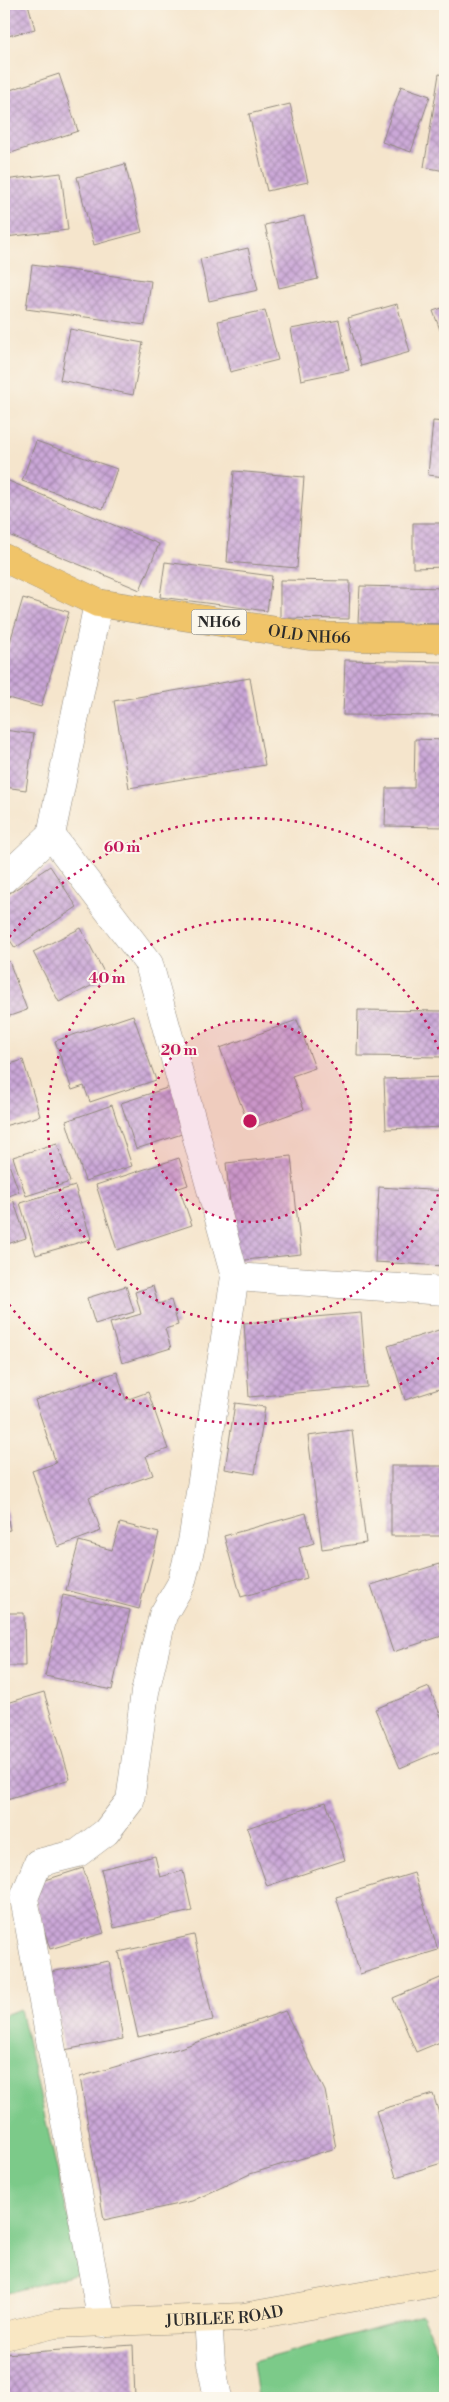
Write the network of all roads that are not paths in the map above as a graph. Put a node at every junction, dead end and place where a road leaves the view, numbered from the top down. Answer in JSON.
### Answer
{"nodes":[{"id":1,"x":4,"y":558,"type":"edge"},
{"id":2,"x":98,"y":603,"type":"junction"},
{"id":3,"x":445,"y":639,"type":"edge"},
{"id":4,"x":50,"y":835,"type":"junction"},
{"id":5,"x":4,"y":879,"type":"edge"},
{"id":6,"x":235,"y":1277,"type":"junction"},
{"id":7,"x":445,"y":1291,"type":"edge"},
{"id":8,"x":445,"y":2281,"type":"edge"},
{"id":9,"x":208,"y":2319,"type":"junction"},
{"id":10,"x":102,"y":2323,"type":"junction"},
{"id":11,"x":4,"y":2336,"type":"edge"},
{"id":12,"x":218,"y":2398,"type":"edge"}],
"edges":[{"from":1,"to":2,"type":"main road","name":"OLD NH66","number":"NH66"},
{"from":2,"to":3,"type":"main road","name":"OLD NH66","number":"NH66"},
{"from":2,"to":4,"type":"street"},
{"from":4,"to":5,"type":"street"},
{"from":4,"to":6,"type":"street"},
{"from":6,"to":7,"type":"street"},
{"from":6,"to":10,"type":"street"},
{"from":8,"to":9,"type":"street","name":"JUBILEE ROAD"},
{"from":9,"to":10,"type":"street","name":"JUBILEE ROAD"},
{"from":9,"to":12,"type":"street"},
{"from":10,"to":11,"type":"street","name":"JUBILEE ROAD"}]}
